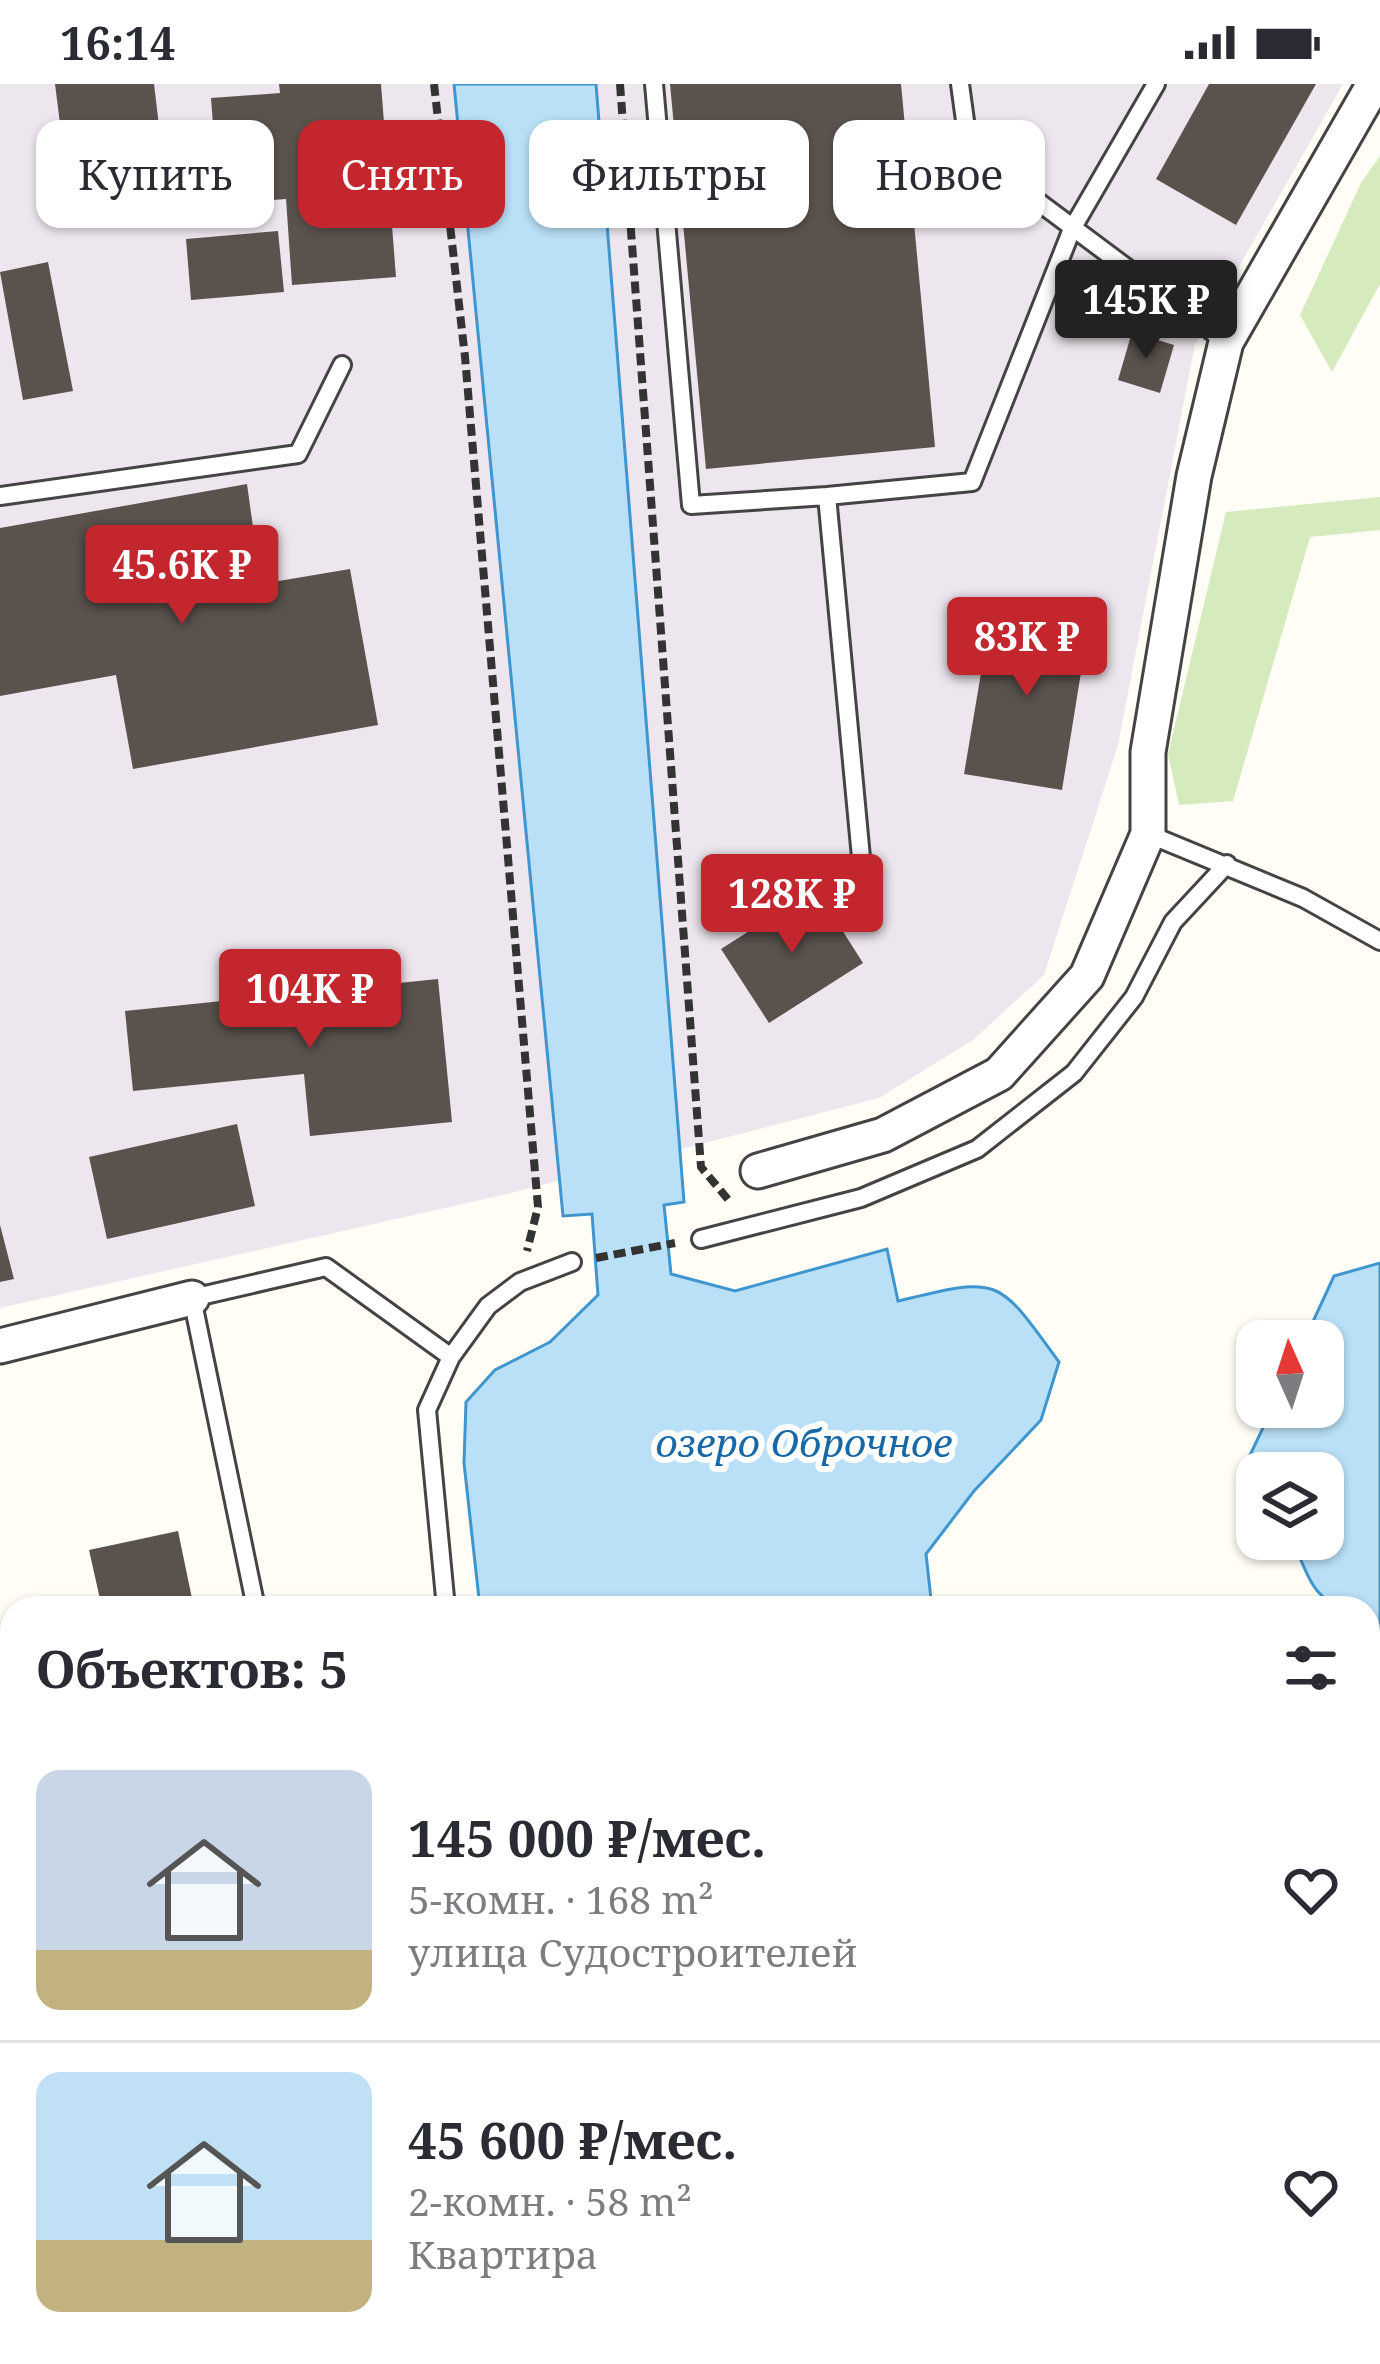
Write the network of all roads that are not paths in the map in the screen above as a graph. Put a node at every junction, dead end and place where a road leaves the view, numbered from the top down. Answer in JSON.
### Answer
{"nodes":[{"id":1,"x":654,"y":84,"type":"edge"},
{"id":2,"x":960,"y":84,"type":"edge"},
{"id":3,"x":1156,"y":84,"type":"edge"},
{"id":4,"x":1374,"y":84,"type":"edge"},
{"id":5,"x":1072,"y":229,"type":"junction"},
{"id":6,"x":1226,"y":342,"type":"junction"},
{"id":7,"x":342,"y":364,"type":"dead end"},
{"id":8,"x":0,"y":496,"type":"edge"},
{"id":9,"x":827,"y":496,"type":"junction"},
{"id":10,"x":1148,"y":834,"type":"junction"},
{"id":11,"x":1227,"y":864,"type":"junction"},
{"id":12,"x":865,"y":900,"type":"dead end"},
{"id":13,"x":1380,"y":941,"type":"edge"},
{"id":14,"x":758,"y":1171,"type":"dead end"},
{"id":15,"x":692,"y":1240,"type":"road end"},
{"id":16,"x":581,"y":1261,"type":"road end"},
{"id":17,"x":192,"y":1298,"type":"junction"},
{"id":18,"x":0,"y":1346,"type":"edge"},
{"id":19,"x":451,"y":1357,"type":"junction"},
{"id":20,"x":254,"y":1596,"type":"edge"},
{"id":21,"x":445,"y":1596,"type":"edge"}],
"edges":[{"from":1,"to":9,"type":"lane"},
{"from":2,"to":5,"type":"lane"},
{"from":3,"to":5,"type":"lane"},
{"from":4,"to":6,"type":"street"},
{"from":5,"to":6,"type":"lane"},
{"from":5,"to":9,"type":"lane"},
{"from":6,"to":10,"type":"street"},
{"from":7,"to":8,"type":"lane"},
{"from":9,"to":12,"type":"lane"},
{"from":10,"to":11,"type":"lane"},
{"from":10,"to":14,"type":"street"},
{"from":11,"to":13,"type":"lane"},
{"from":11,"to":15,"type":"lane"},
{"from":16,"to":19,"type":"lane"},
{"from":17,"to":18,"type":"street"},
{"from":17,"to":19,"type":"lane"},
{"from":17,"to":20,"type":"lane"},
{"from":19,"to":21,"type":"lane"}]}
